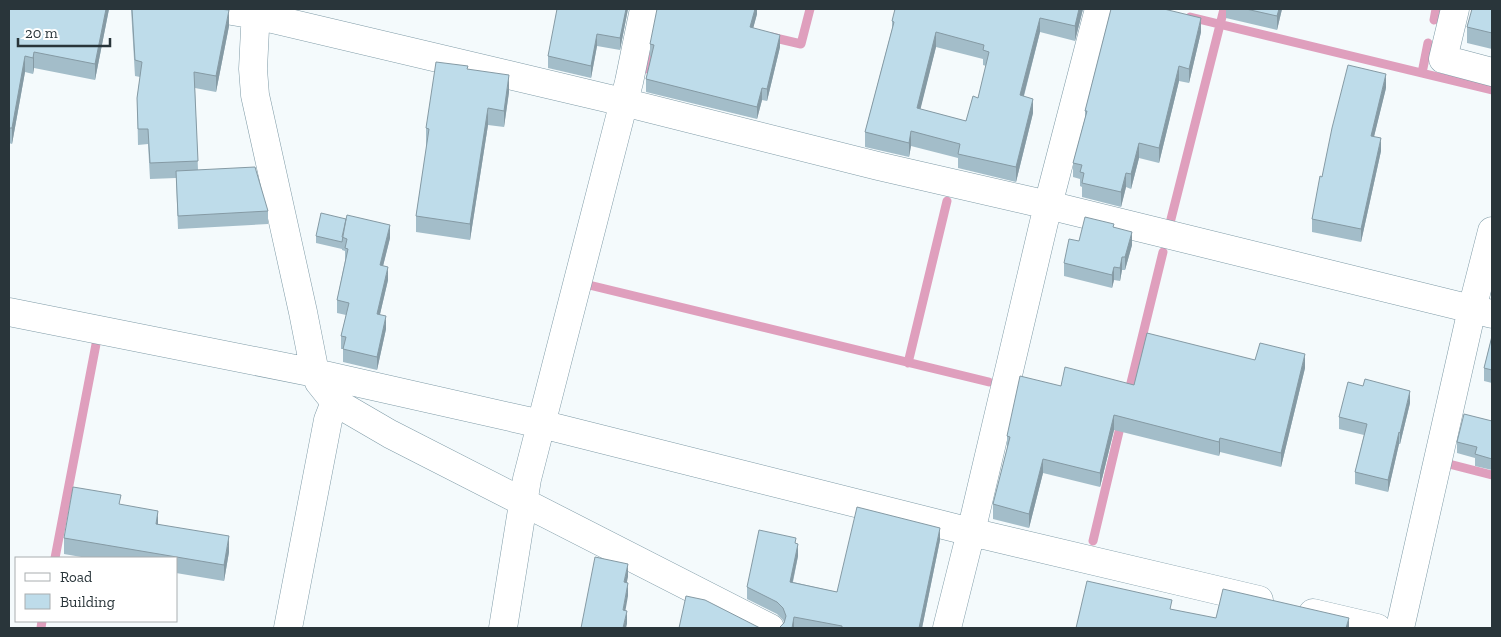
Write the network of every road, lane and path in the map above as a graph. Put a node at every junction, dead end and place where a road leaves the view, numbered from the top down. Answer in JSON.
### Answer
{"nodes":[{"id":1,"x":220,"y":9,"type":"edge"},
{"id":2,"x":644,"y":9,"type":"edge"},
{"id":3,"x":1099,"y":9,"type":"edge"},
{"id":4,"x":1455,"y":9,"type":"edge"},
{"id":5,"x":256,"y":12,"type":"edge"},
{"id":6,"x":1492,"y":72,"type":"edge"},
{"id":7,"x":623,"y":102,"type":"junction"},
{"id":8,"x":1048,"y":205,"type":"junction"},
{"id":9,"x":1492,"y":231,"type":"edge"},
{"id":10,"x":1482,"y":311,"type":"edge"},
{"id":11,"x":9,"y":312,"type":"edge"},
{"id":12,"x":315,"y":373,"type":"junction"},
{"id":13,"x":335,"y":402,"type":"junction"},
{"id":14,"x":541,"y":424,"type":"junction"},
{"id":15,"x":524,"y":503,"type":"junction"},
{"id":16,"x":971,"y":532,"type":"junction"},
{"id":17,"x":288,"y":628,"type":"edge"},
{"id":18,"x":502,"y":628,"type":"edge"},
{"id":19,"x":770,"y":628,"type":"edge"},
{"id":20,"x":947,"y":628,"type":"edge"},
{"id":21,"x":1378,"y":628,"type":"edge"},
{"id":22,"x":1400,"y":628,"type":"edge"}],
"edges":[{"from":1,"to":5,"type":"street"},
{"from":2,"to":7,"type":"street"},
{"from":3,"to":8,"type":"street"},
{"from":4,"to":6,"type":"street"},
{"from":5,"to":7,"type":"street"},
{"from":5,"to":12,"type":"street"},
{"from":7,"to":8,"type":"street"},
{"from":7,"to":14,"type":"street"},
{"from":8,"to":10,"type":"street"},
{"from":8,"to":16,"type":"street"},
{"from":9,"to":10,"type":"street"},
{"from":10,"to":22,"type":"street"},
{"from":11,"to":12,"type":"street"},
{"from":12,"to":13,"type":"street"},
{"from":12,"to":14,"type":"street"},
{"from":13,"to":15,"type":"street"},
{"from":13,"to":17,"type":"street"},
{"from":14,"to":15,"type":"street"},
{"from":14,"to":16,"type":"street"},
{"from":15,"to":18,"type":"street"},
{"from":15,"to":19,"type":"street"},
{"from":16,"to":20,"type":"street"},
{"from":16,"to":21,"type":"street"}]}
